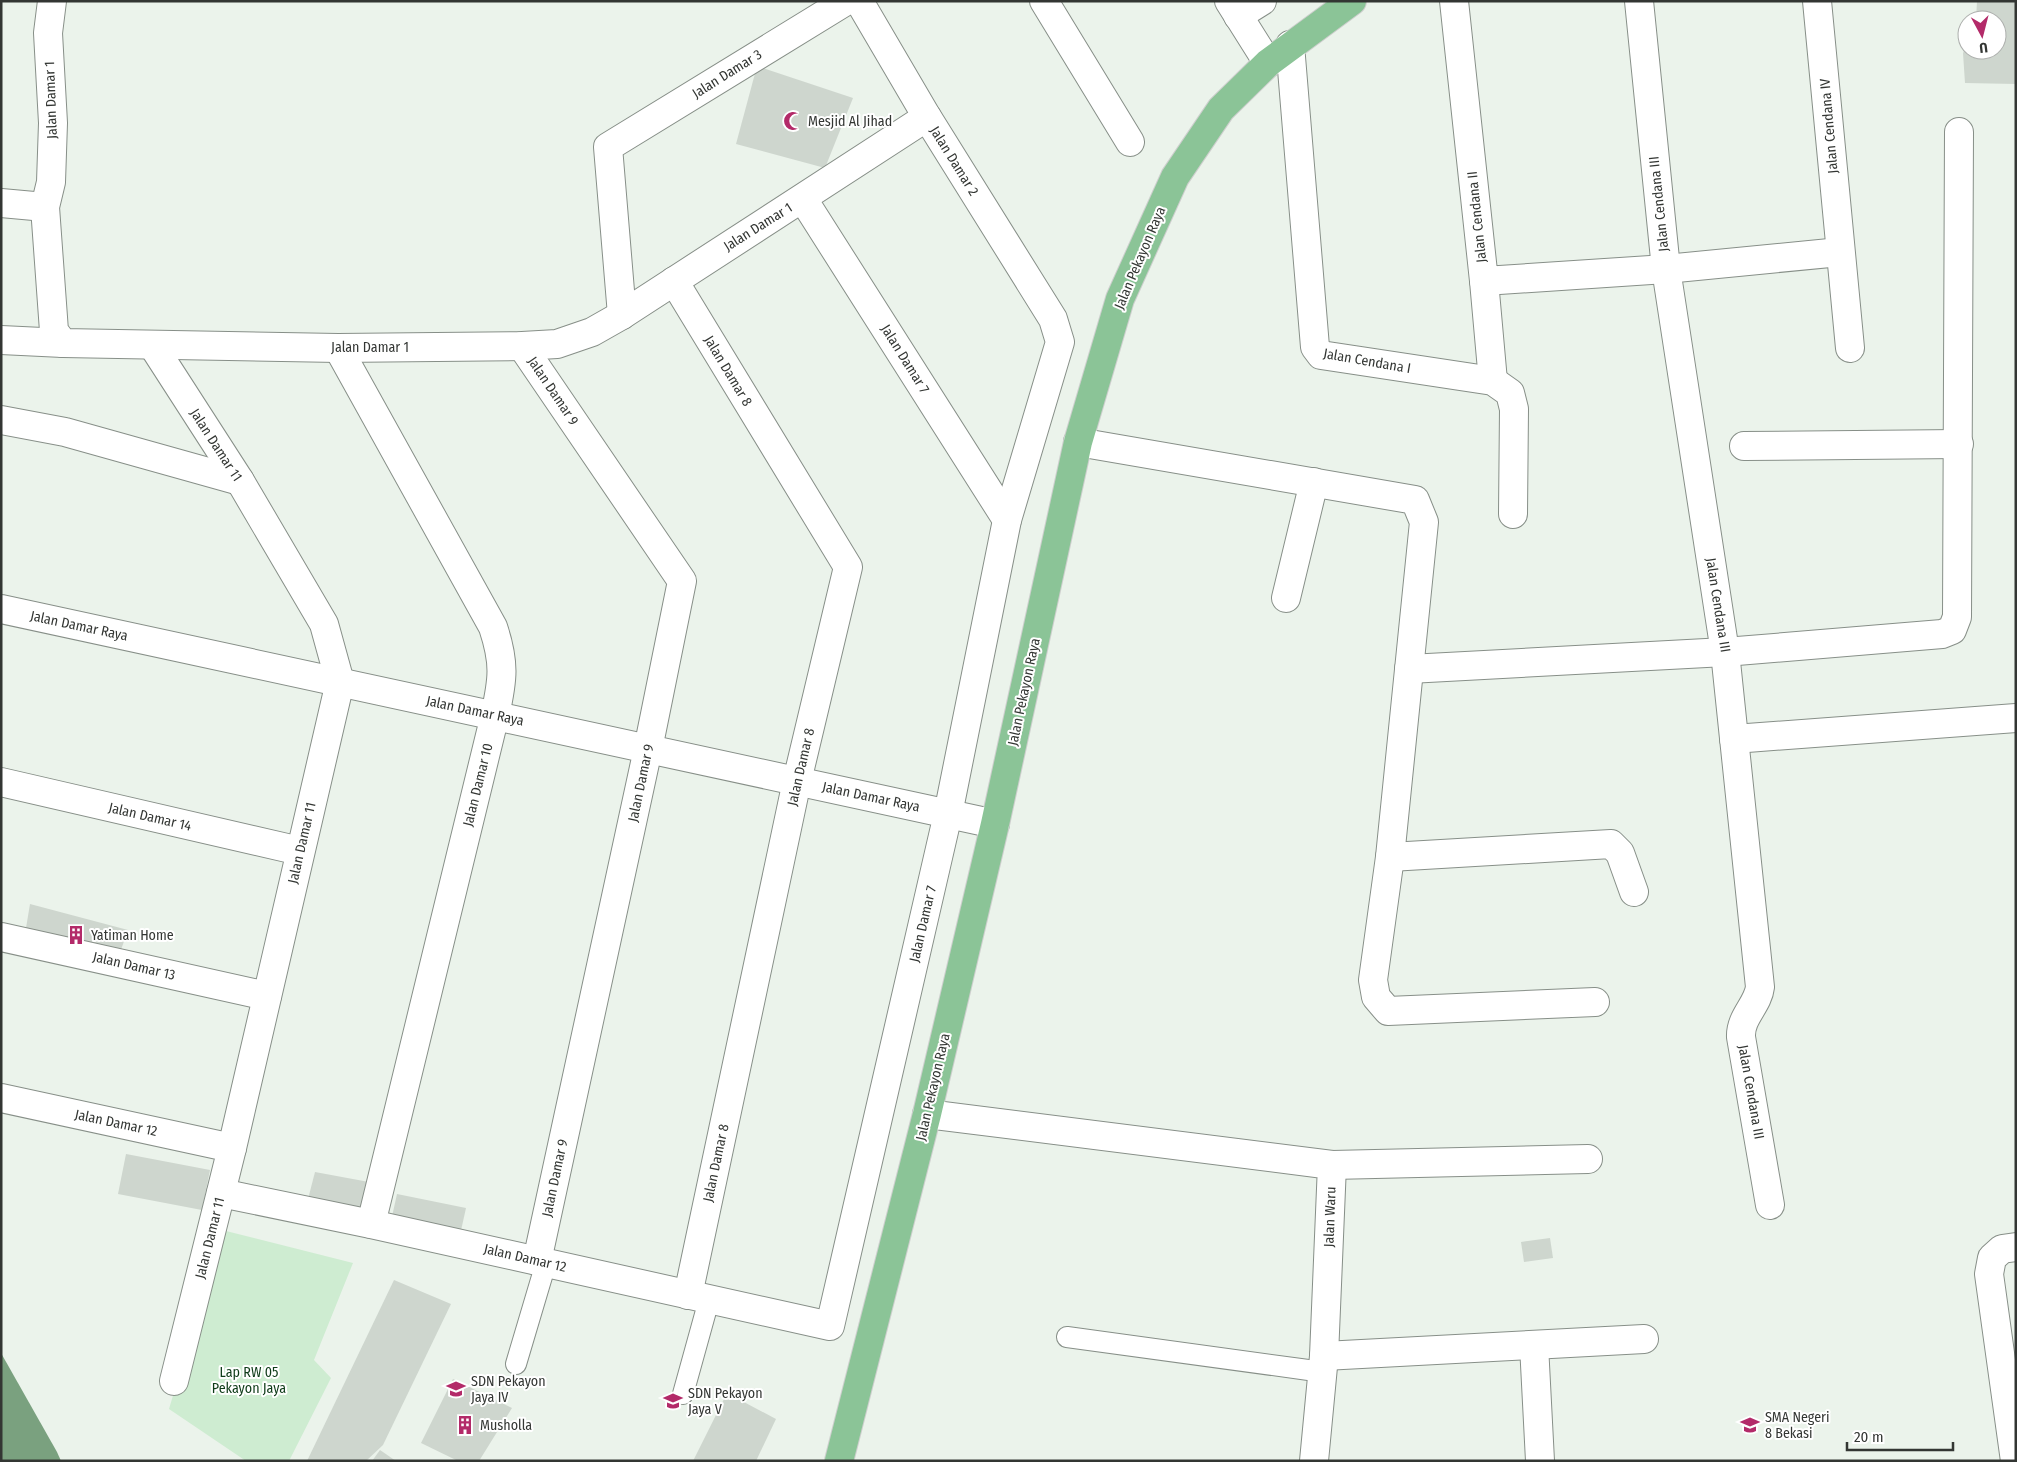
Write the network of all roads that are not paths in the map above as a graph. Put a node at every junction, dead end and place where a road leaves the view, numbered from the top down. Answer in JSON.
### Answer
{"nodes":[{"id":1,"x":52,"y":1,"type":"edge"},
{"id":2,"x":846,"y":1,"type":"edge"},
{"id":3,"x":859,"y":1,"type":"edge"},
{"id":4,"x":1044,"y":1,"type":"edge"},
{"id":5,"x":1262,"y":1,"type":"edge"},
{"id":6,"x":1352,"y":1,"type":"edge"},
{"id":7,"x":1454,"y":1,"type":"edge"},
{"id":8,"x":1639,"y":1,"type":"edge"},
{"id":9,"x":1817,"y":1,"type":"edge"},
{"id":10,"x":1233,"y":9,"type":"edge"},
{"id":11,"x":1290,"y":45,"type":"junction"},
{"id":12,"x":1268,"y":63,"type":"junction"},
{"id":13,"x":927,"y":117,"type":"junction"},
{"id":14,"x":1959,"y":132,"type":"dead end"},
{"id":15,"x":1130,"y":142,"type":"dead end"},
{"id":16,"x":803,"y":199,"type":"junction"},
{"id":17,"x":1,"y":203,"type":"edge"},
{"id":18,"x":46,"y":207,"type":"junction"},
{"id":19,"x":1840,"y":252,"type":"junction"},
{"id":20,"x":1666,"y":269,"type":"junction"},
{"id":21,"x":674,"y":281,"type":"junction"},
{"id":22,"x":1484,"y":281,"type":"junction"},
{"id":23,"x":622,"y":315,"type":"junction"},
{"id":24,"x":1053,"y":319,"type":"joint"},
{"id":25,"x":1,"y":340,"type":"edge"},
{"id":26,"x":63,"y":343,"type":"junction"},
{"id":27,"x":153,"y":346,"type":"junction"},
{"id":28,"x":522,"y":346,"type":"junction"},
{"id":29,"x":338,"y":348,"type":"junction"},
{"id":30,"x":1850,"y":348,"type":"dead end"},
{"id":31,"x":1493,"y":381,"type":"junction"},
{"id":32,"x":1,"y":420,"type":"edge"},
{"id":33,"x":1078,"y":442,"type":"junction"},
{"id":34,"x":1960,"y":444,"type":"junction"},
{"id":35,"x":1744,"y":446,"type":"dead end"},
{"id":36,"x":240,"y":480,"type":"junction"},
{"id":37,"x":1314,"y":482,"type":"junction"},
{"id":38,"x":1513,"y":514,"type":"dead end"},
{"id":39,"x":1007,"y":520,"type":"junction"},
{"id":40,"x":1286,"y":598,"type":"dead end"},
{"id":41,"x":1,"y":609,"type":"edge"},
{"id":42,"x":1725,"y":652,"type":"junction"},
{"id":43,"x":1409,"y":669,"type":"junction"},
{"id":44,"x":340,"y":682,"type":"junction"},
{"id":45,"x":495,"y":716,"type":"junction"},
{"id":46,"x":2016,"y":718,"type":"edge"},
{"id":47,"x":1734,"y":739,"type":"junction"},
{"id":48,"x":648,"y":749,"type":"junction"},
{"id":49,"x":797,"y":781,"type":"junction"},
{"id":50,"x":1,"y":782,"type":"edge"},
{"id":51,"x":948,"y":814,"type":"junction"},
{"id":52,"x":995,"y":824,"type":"junction"},
{"id":53,"x":300,"y":852,"type":"junction"},
{"id":54,"x":1390,"y":857,"type":"junction"},
{"id":55,"x":1634,"y":892,"type":"dead end"},
{"id":56,"x":1,"y":937,"type":"edge"},
{"id":57,"x":267,"y":996,"type":"junction"},
{"id":58,"x":1595,"y":1002,"type":"dead end"},
{"id":59,"x":1,"y":1098,"type":"edge"},
{"id":60,"x":927,"y":1114,"type":"junction"},
{"id":61,"x":232,"y":1148,"type":"junction"},
{"id":62,"x":1588,"y":1159,"type":"dead end"},
{"id":63,"x":1332,"y":1165,"type":"junction"},
{"id":64,"x":221,"y":1193,"type":"junction"},
{"id":65,"x":1770,"y":1205,"type":"dead end"},
{"id":66,"x":371,"y":1224,"type":"junction"},
{"id":67,"x":2016,"y":1247,"type":"edge"},
{"id":68,"x":541,"y":1262,"type":"junction"},
{"id":69,"x":698,"y":1297,"type":"junction"},
{"id":70,"x":830,"y":1326,"type":"joint"},
{"id":71,"x":1067,"y":1337,"type":"dead end"},
{"id":72,"x":1644,"y":1339,"type":"dead end"},
{"id":73,"x":1534,"y":1345,"type":"junction"},
{"id":74,"x":516,"y":1364,"type":"dead end"},
{"id":75,"x":1323,"y":1364,"type":"junction"},
{"id":76,"x":174,"y":1381,"type":"dead end"},
{"id":77,"x":683,"y":1394,"type":"dead end"},
{"id":78,"x":839,"y":1461,"type":"edge"},
{"id":79,"x":1314,"y":1461,"type":"edge"},
{"id":80,"x":1540,"y":1461,"type":"edge"},
{"id":81,"x":2015,"y":1461,"type":"edge"}],
"edges":[{"from":1,"to":18,"type":"street","name":"Jalan Damar 1"},
{"from":2,"to":23,"type":"street","name":"Jalan Damar 3"},
{"from":3,"to":13,"type":"street","name":"Jalan Damar 2"},
{"from":4,"to":15,"type":"street"},
{"from":5,"to":10,"type":"street"},
{"from":6,"to":11,"type":"main road","name":"Jalan Pekayon Raya"},
{"from":7,"to":22,"type":"street","name":"Jalan Cendana II"},
{"from":8,"to":20,"type":"street","name":"Jalan Cendana III"},
{"from":9,"to":19,"type":"street","name":"Jalan Cendana IV"},
{"from":10,"to":12,"type":"street"},
{"from":11,"to":12,"type":"main road","name":"Jalan Pekayon Raya"},
{"from":11,"to":31,"type":"street","name":"Jalan Cendana I"},
{"from":12,"to":33,"type":"main road","name":"Jalan Pekayon Raya"},
{"from":13,"to":16,"type":"street","name":"Jalan Damar 1"},
{"from":13,"to":24,"type":"street","name":"Jalan Damar 2"},
{"from":14,"to":34,"type":"street"},
{"from":16,"to":21,"type":"street","name":"Jalan Damar 1"},
{"from":16,"to":39,"type":"street","name":"Jalan Damar 7"},
{"from":17,"to":18,"type":"street"},
{"from":18,"to":26,"type":"street","name":"Jalan Damar 1"},
{"from":19,"to":20,"type":"street"},
{"from":19,"to":30,"type":"street","name":"Jalan Cendana IV"},
{"from":20,"to":22,"type":"street","name":"Jalan Cendana II"},
{"from":20,"to":42,"type":"street","name":"Jalan Cendana III"},
{"from":21,"to":23,"type":"street","name":"Jalan Damar 1"},
{"from":21,"to":49,"type":"street","name":"Jalan Damar 8"},
{"from":22,"to":31,"type":"street"},
{"from":23,"to":28,"type":"street","name":"Jalan Damar 1"},
{"from":24,"to":39,"type":"street","name":"Jalan Damar 7"},
{"from":25,"to":26,"type":"street"},
{"from":26,"to":27,"type":"street","name":"Jalan Damar 1"},
{"from":27,"to":29,"type":"street","name":"Jalan Damar 1"},
{"from":27,"to":36,"type":"street","name":"Jalan Damar 11"},
{"from":28,"to":29,"type":"street","name":"Jalan Damar 1"},
{"from":28,"to":48,"type":"street","name":"Jalan Damar 9"},
{"from":29,"to":45,"type":"street","name":"Jalan Damar 10"},
{"from":31,"to":38,"type":"street"},
{"from":32,"to":36,"type":"street"},
{"from":33,"to":37,"type":"street"},
{"from":33,"to":52,"type":"main road","name":"Jalan Pekayon Raya"},
{"from":34,"to":35,"type":"street"},
{"from":34,"to":42,"type":"street"},
{"from":36,"to":44,"type":"street","name":"Jalan Damar 11"},
{"from":37,"to":40,"type":"street"},
{"from":37,"to":43,"type":"street"},
{"from":39,"to":51,"type":"street","name":"Jalan Damar 7"},
{"from":41,"to":44,"type":"street","name":"Jalan Damar Raya"},
{"from":42,"to":43,"type":"street"},
{"from":42,"to":47,"type":"street","name":"Jalan Cendana III"},
{"from":43,"to":54,"type":"street"},
{"from":44,"to":45,"type":"street","name":"Jalan Damar Raya"},
{"from":44,"to":53,"type":"street","name":"Jalan Damar 11"},
{"from":45,"to":48,"type":"street","name":"Jalan Damar Raya"},
{"from":45,"to":66,"type":"street","name":"Jalan Damar 10"},
{"from":46,"to":47,"type":"street"},
{"from":47,"to":65,"type":"street","name":"Jalan Cendana III"},
{"from":48,"to":49,"type":"street","name":"Jalan Damar Raya"},
{"from":48,"to":68,"type":"street","name":"Jalan Damar 9"},
{"from":49,"to":51,"type":"street","name":"Jalan Damar Raya"},
{"from":49,"to":69,"type":"street","name":"Jalan Damar 8"},
{"from":50,"to":53,"type":"street","name":"Jalan Damar 14"},
{"from":51,"to":52,"type":"street","name":"Jalan Damar Raya"},
{"from":51,"to":70,"type":"street","name":"Jalan Damar 7"},
{"from":52,"to":60,"type":"main road","name":"Jalan Pekayon Raya"},
{"from":53,"to":57,"type":"street","name":"Jalan Damar 11"},
{"from":54,"to":55,"type":"street"},
{"from":54,"to":58,"type":"street"},
{"from":56,"to":57,"type":"street","name":"Jalan Damar 13"},
{"from":57,"to":61,"type":"street","name":"Jalan Damar 11"},
{"from":59,"to":61,"type":"street","name":"Jalan Damar 12"},
{"from":60,"to":63,"type":"street"},
{"from":60,"to":78,"type":"main road","name":"Jalan Pekayon Raya"},
{"from":61,"to":64,"type":"street","name":"Jalan Damar 11"},
{"from":62,"to":63,"type":"street"},
{"from":63,"to":75,"type":"street","name":"Jalan Waru"},
{"from":64,"to":66,"type":"street","name":"Jalan Damar 12"},
{"from":64,"to":76,"type":"street","name":"Jalan Damar 11"},
{"from":66,"to":68,"type":"street","name":"Jalan Damar 12"},
{"from":67,"to":81,"type":"street"},
{"from":68,"to":69,"type":"street","name":"Jalan Damar 12"},
{"from":68,"to":74,"type":"lane"},
{"from":69,"to":70,"type":"street","name":"Jalan Damar 12"},
{"from":69,"to":77,"type":"lane"},
{"from":71,"to":75,"type":"lane"},
{"from":72,"to":73,"type":"street"},
{"from":73,"to":75,"type":"street"},
{"from":73,"to":80,"type":"street"},
{"from":75,"to":79,"type":"street","name":"Jalan Waru"}]}
